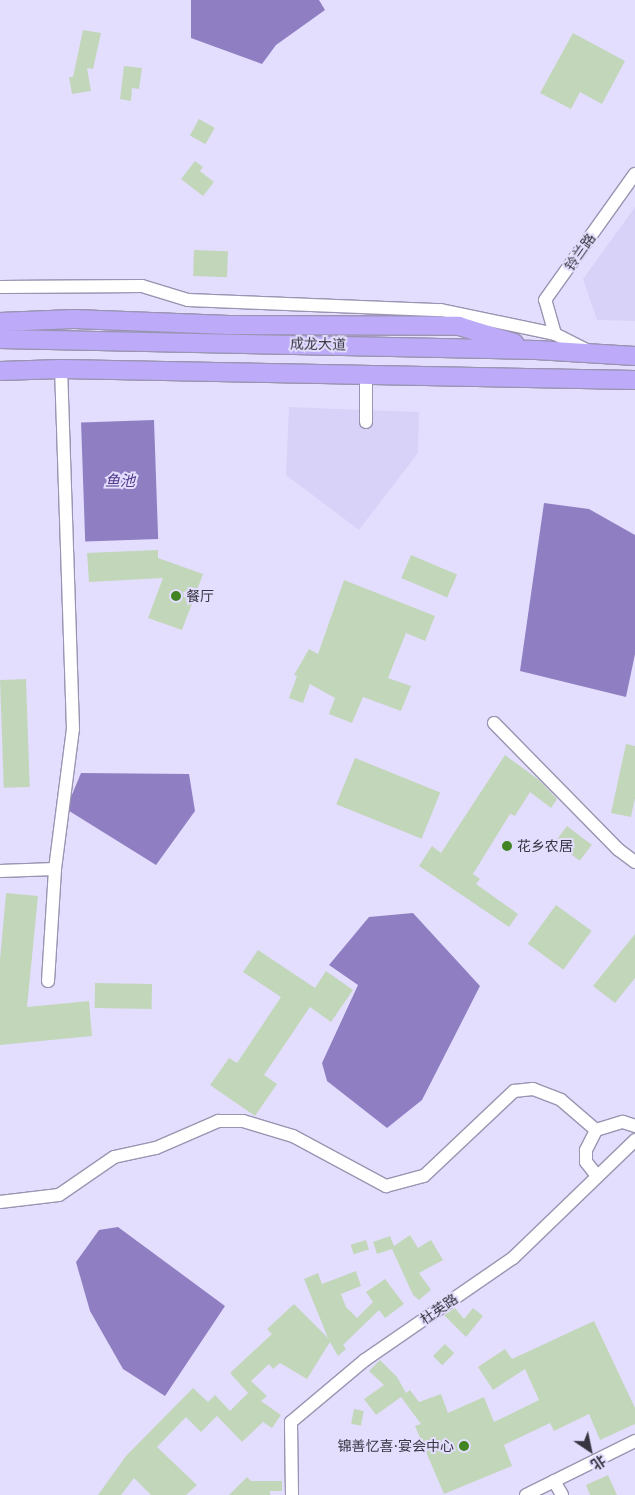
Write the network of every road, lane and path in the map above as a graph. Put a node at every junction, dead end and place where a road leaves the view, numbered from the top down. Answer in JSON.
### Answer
{"nodes":[{"id":1,"x":635,"y":174,"type":"edge"},
{"id":2,"x":0,"y":287,"type":"edge"},
{"id":3,"x":0,"y":322,"type":"edge"},
{"id":4,"x":555,"y":334,"type":"junction"},
{"id":5,"x":0,"y":339,"type":"edge"},
{"id":6,"x":536,"y":350,"type":"junction"},
{"id":7,"x":597,"y":356,"type":"junction"},
{"id":8,"x":635,"y":356,"type":"edge"},
{"id":9,"x":61,"y":369,"type":"junction"},
{"id":10,"x":0,"y":371,"type":"edge"},
{"id":11,"x":366,"y":375,"type":"junction"},
{"id":12,"x":635,"y":380,"type":"edge"},
{"id":13,"x":366,"y":422,"type":"dead end"},
{"id":14,"x":494,"y":723,"type":"dead end"},
{"id":15,"x":635,"y":862,"type":"edge"},
{"id":16,"x":55,"y":869,"type":"junction"},
{"id":17,"x":0,"y":872,"type":"edge"},
{"id":18,"x":48,"y":981,"type":"dead end"},
{"id":19,"x":635,"y":1126,"type":"edge"},
{"id":20,"x":596,"y":1130,"type":"junction"},
{"id":21,"x":635,"y":1140,"type":"edge"},
{"id":22,"x":597,"y":1176,"type":"junction"},
{"id":23,"x":0,"y":1202,"type":"edge"},
{"id":24,"x":635,"y":1441,"type":"edge"},
{"id":25,"x":554,"y":1481,"type":"junction"},
{"id":26,"x":292,"y":1495,"type":"edge"},
{"id":27,"x":526,"y":1495,"type":"edge"},
{"id":28,"x":562,"y":1495,"type":"edge"}],
"edges":[{"from":1,"to":4,"type":"street","name":"铃兰路"},
{"from":2,"to":4,"type":"street"},
{"from":3,"to":6,"type":"highway"},
{"from":4,"to":7,"type":"street"},
{"from":5,"to":6,"type":"highway","name":"成龙大道"},
{"from":6,"to":7,"type":"highway","name":"成龙大道"},
{"from":7,"to":8,"type":"highway","name":"成龙大道"},
{"from":9,"to":10,"type":"highway"},
{"from":9,"to":11,"type":"highway"},
{"from":9,"to":16,"type":"street"},
{"from":11,"to":12,"type":"highway"},
{"from":11,"to":13,"type":"street"},
{"from":14,"to":15,"type":"street"},
{"from":16,"to":17,"type":"street"},
{"from":16,"to":18,"type":"street"},
{"from":19,"to":20,"type":"street"},
{"from":20,"to":22,"type":"street"},
{"from":20,"to":23,"type":"street"},
{"from":21,"to":22,"type":"street","name":"杜英路"},
{"from":22,"to":26,"type":"street","name":"杜英路"},
{"from":24,"to":25,"type":"street"},
{"from":25,"to":27,"type":"street"},
{"from":25,"to":28,"type":"street"}]}
